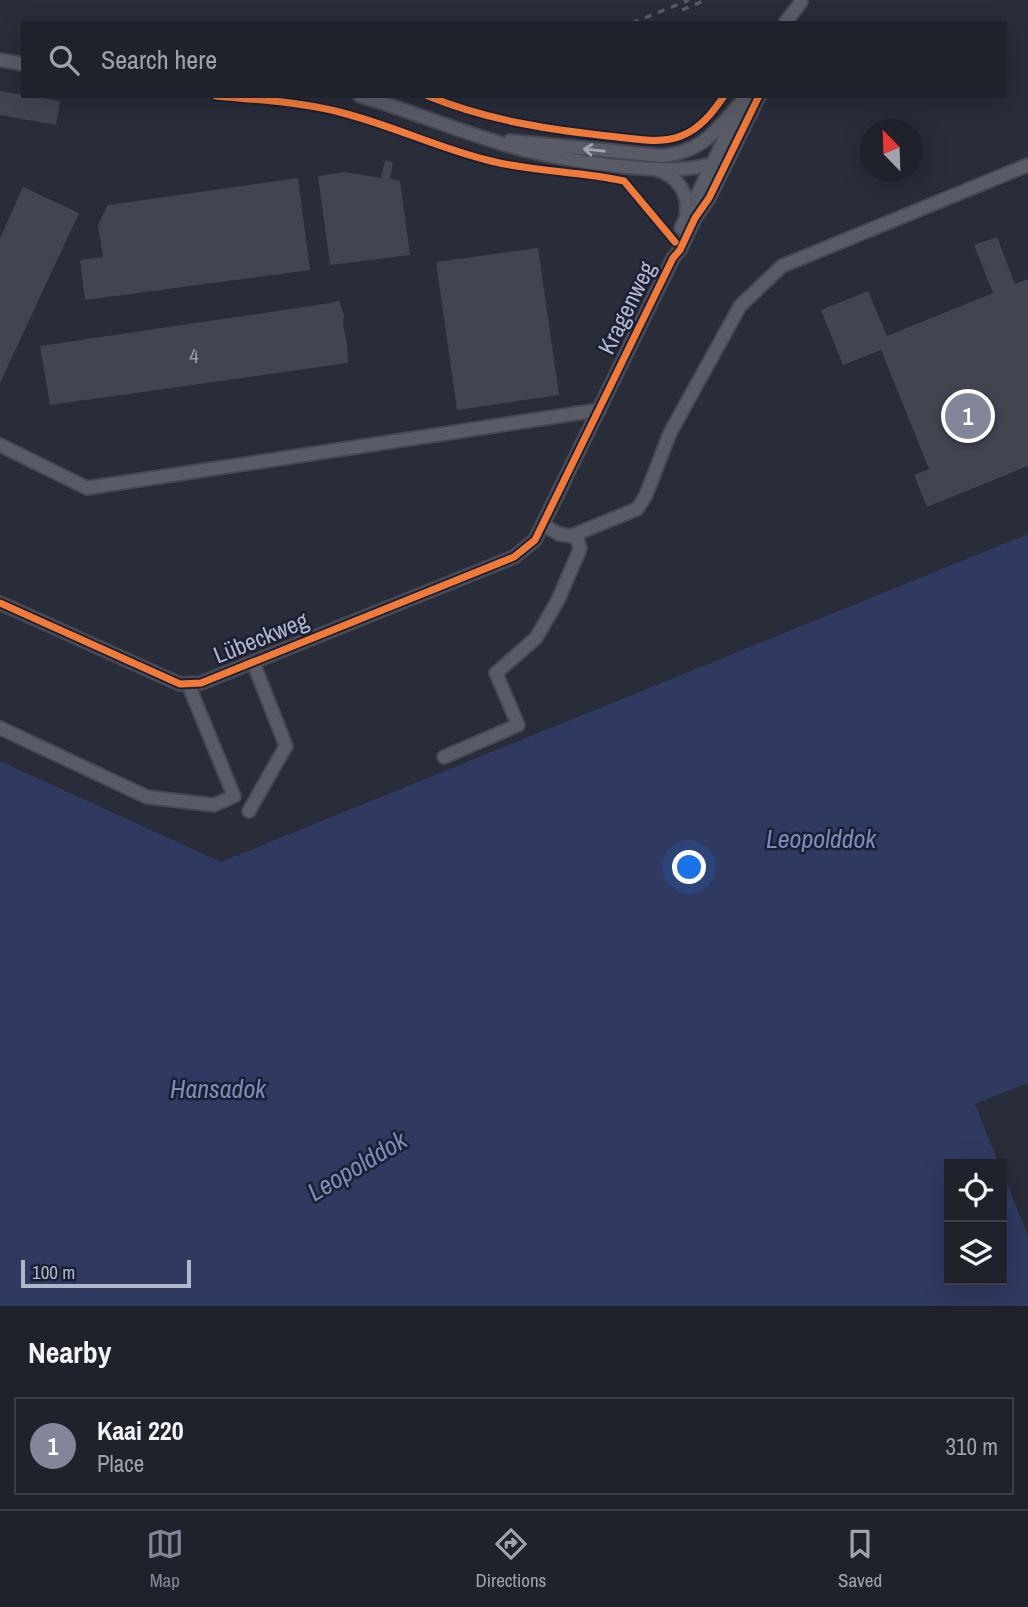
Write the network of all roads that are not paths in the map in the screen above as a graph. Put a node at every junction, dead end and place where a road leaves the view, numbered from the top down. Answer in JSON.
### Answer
{"nodes":[{"id":1,"x":802,"y":1,"type":"edge"},
{"id":2,"x":787,"y":21,"type":"edge"},
{"id":3,"x":796,"y":21,"type":"edge"},
{"id":4,"x":0,"y":60,"type":"edge"},
{"id":5,"x":21,"y":64,"type":"edge"},
{"id":6,"x":366,"y":98,"type":"edge"},
{"id":7,"x":746,"y":98,"type":"edge"},
{"id":8,"x":747,"y":98,"type":"edge"},
{"id":9,"x":758,"y":98,"type":"edge"},
{"id":10,"x":495,"y":141,"type":"junction"},
{"id":11,"x":735,"y":145,"type":"junction"},
{"id":12,"x":663,"y":156,"type":"junction"},
{"id":13,"x":712,"y":164,"type":"junction"},
{"id":14,"x":1028,"y":165,"type":"edge"},
{"id":15,"x":650,"y":168,"type":"junction"},
{"id":16,"x":690,"y":168,"type":"junction"},
{"id":17,"x":701,"y":186,"type":"junction"},
{"id":18,"x":690,"y":220,"type":"junction"},
{"id":19,"x":599,"y":410,"type":"junction"},
{"id":20,"x":3,"y":446,"type":"edge"},
{"id":21,"x":543,"y":525,"type":"junction"},
{"id":22,"x":577,"y":535,"type":"junction"},
{"id":23,"x":535,"y":540,"type":"joint"},
{"id":24,"x":0,"y":603,"type":"edge"},
{"id":25,"x":253,"y":662,"type":"junction"},
{"id":26,"x":188,"y":684,"type":"junction"},
{"id":27,"x":0,"y":728,"type":"edge"},
{"id":28,"x":444,"y":757,"type":"dead end"},
{"id":29,"x":249,"y":811,"type":"dead end"}],
"edges":[{"from":1,"to":2,"type":"street"},
{"from":1,"to":3,"type":"street"},
{"from":4,"to":5,"type":"street"},
{"from":6,"to":10,"type":"street"},
{"from":7,"to":12,"type":"street"},
{"from":8,"to":13,"type":"street","name":"Kragenweg"},
{"from":9,"to":11,"type":"street","name":"Kragenweg"},
{"from":12,"to":10,"type":"street","one_way":true},
{"from":10,"to":15,"type":"street","name":"Kragenweg"},
{"from":11,"to":13,"type":"street","name":"Kragenweg"},
{"from":11,"to":18,"type":"street","name":"Kragenweg"},
{"from":12,"to":16,"type":"street"},
{"from":13,"to":16,"type":"street","name":"Kragenweg"},
{"from":13,"to":17,"type":"street","name":"Kragenweg"},
{"from":14,"to":22,"type":"street"},
{"from":15,"to":16,"type":"street","name":"Kragenweg"},
{"from":15,"to":18,"type":"street"},
{"from":16,"to":17,"type":"street"},
{"from":17,"to":18,"type":"street","name":"Kragenweg"},
{"from":18,"to":19,"type":"street","name":"Kragenweg"},
{"from":19,"to":20,"type":"street"},
{"from":19,"to":21,"type":"street","name":"Kragenweg"},
{"from":21,"to":22,"type":"street"},
{"from":21,"to":23,"type":"street","name":"Kragenweg"},
{"from":22,"to":28,"type":"street"},
{"from":23,"to":25,"type":"street","name":"Lübeckweg"},
{"from":24,"to":26,"type":"street","name":"Lübeckweg"},
{"from":25,"to":26,"type":"street","name":"Lübeckweg"},
{"from":25,"to":29,"type":"street"},
{"from":26,"to":27,"type":"street"}]}
